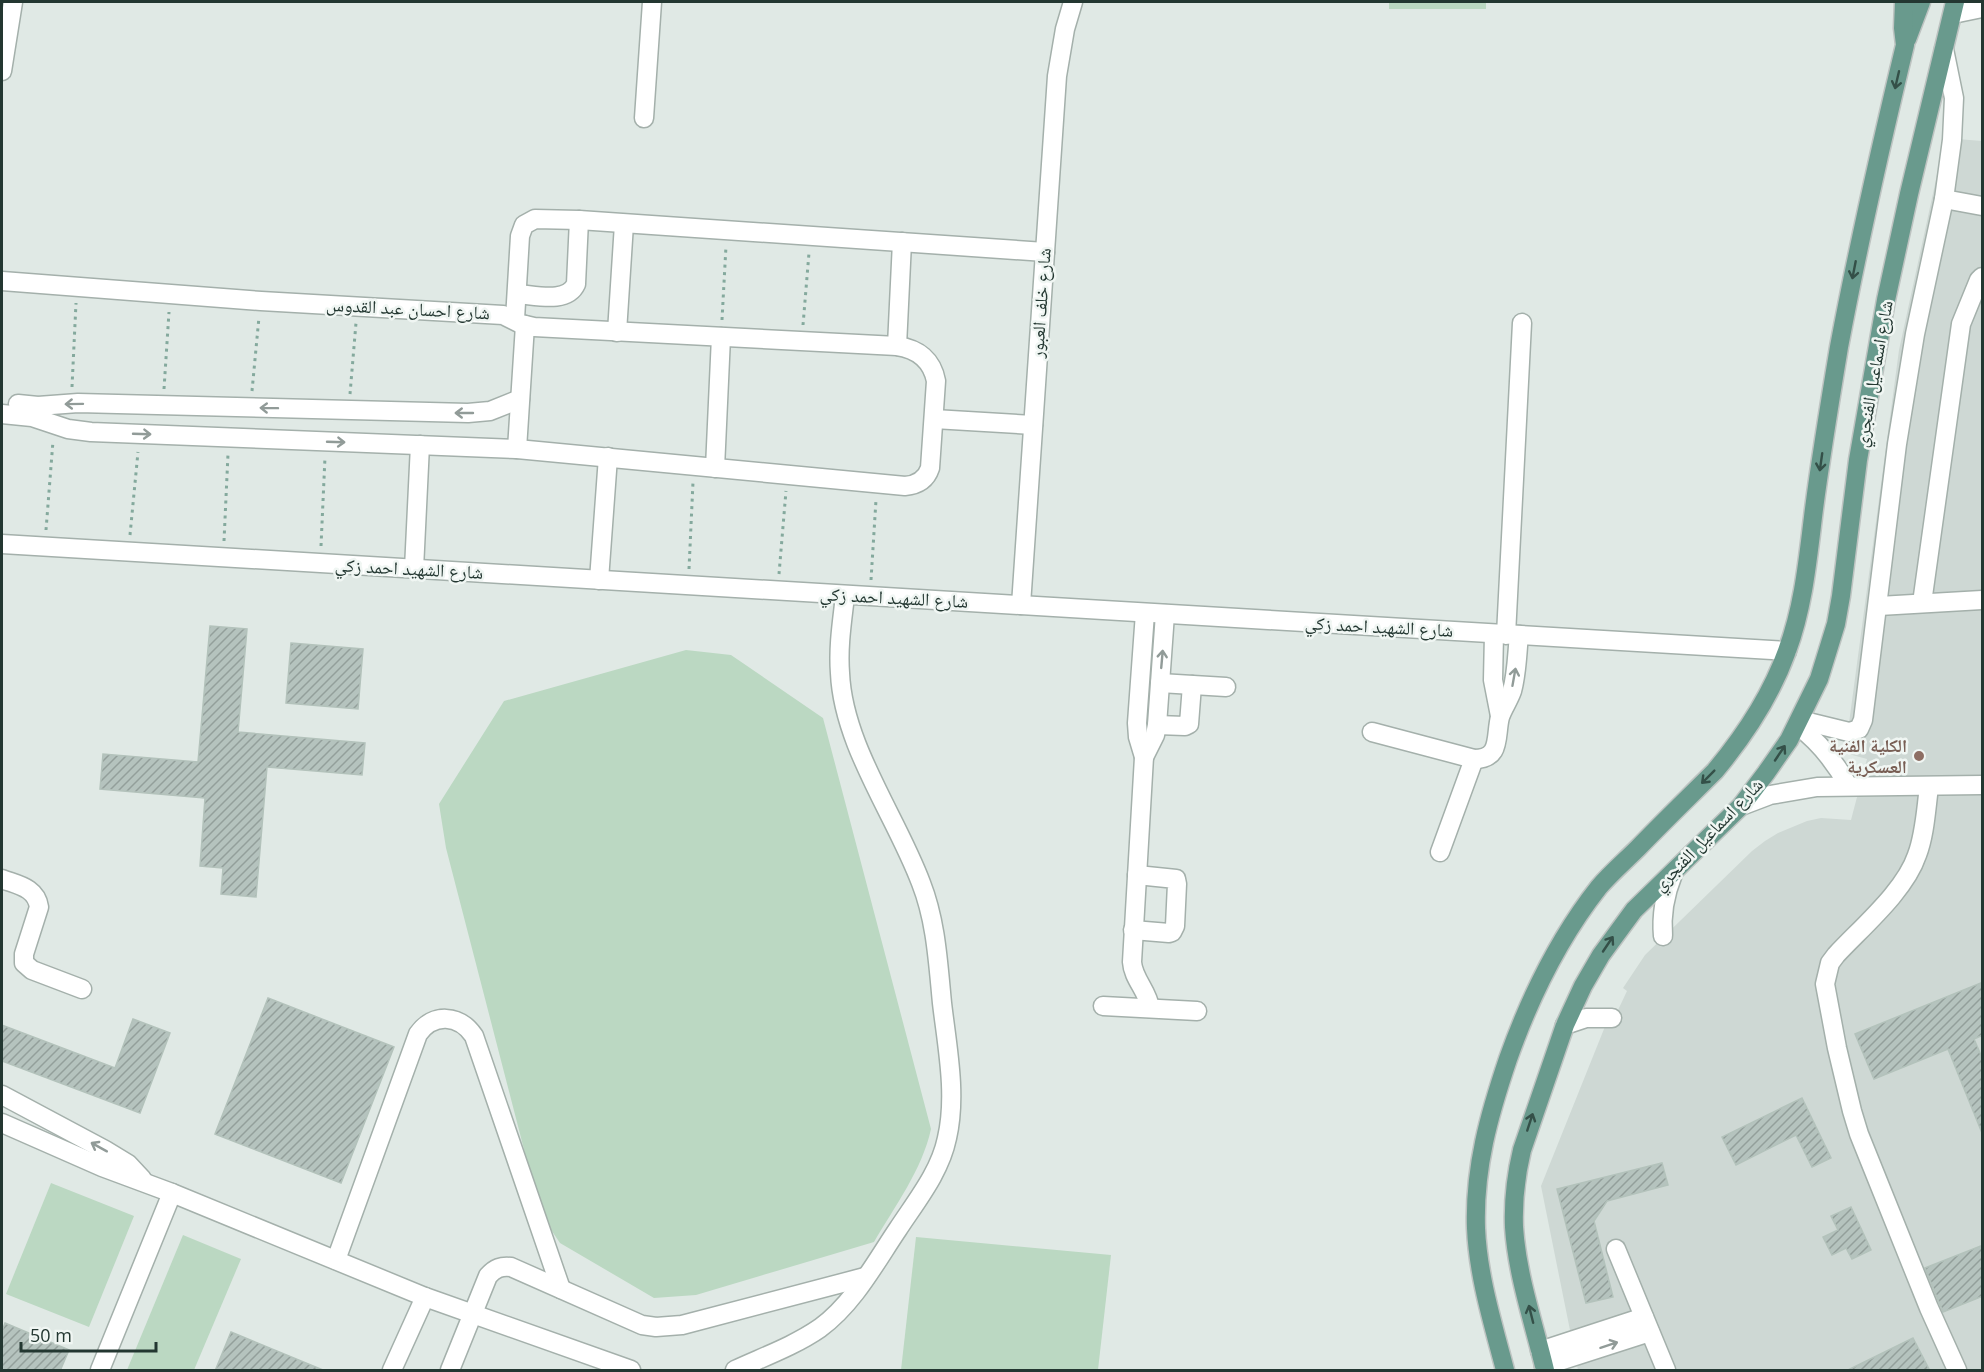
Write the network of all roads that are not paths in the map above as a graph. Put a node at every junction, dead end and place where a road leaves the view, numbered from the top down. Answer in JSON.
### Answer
{"nodes":[{"id":1,"x":13,"y":2,"type":"edge"},
{"id":2,"x":652,"y":2,"type":"edge"},
{"id":3,"x":1073,"y":2,"type":"edge"},
{"id":4,"x":1904,"y":2,"type":"edge"},
{"id":5,"x":1921,"y":2,"type":"edge"},
{"id":6,"x":1954,"y":8,"type":"edge"},
{"id":7,"x":1983,"y":8,"type":"edge"},
{"id":8,"x":1905,"y":45,"type":"junction"},
{"id":9,"x":1944,"y":49,"type":"junction"},
{"id":10,"x":2,"y":71,"type":"edge"},
{"id":11,"x":644,"y":118,"type":"dead end"},
{"id":12,"x":1944,"y":199,"type":"junction"},
{"id":13,"x":1983,"y":206,"type":"edge"},
{"id":14,"x":579,"y":220,"type":"junction"},
{"id":15,"x":624,"y":224,"type":"junction"},
{"id":16,"x":902,"y":242,"type":"junction"},
{"id":17,"x":1045,"y":252,"type":"junction"},
{"id":18,"x":1983,"y":277,"type":"edge"},
{"id":19,"x":2,"y":281,"type":"edge"},
{"id":20,"x":517,"y":294,"type":"junction"},
{"id":21,"x":520,"y":322,"type":"junction"},
{"id":22,"x":1522,"y":323,"type":"dead end"},
{"id":23,"x":617,"y":332,"type":"junction"},
{"id":24,"x":721,"y":337,"type":"junction"},
{"id":25,"x":897,"y":346,"type":"junction"},
{"id":26,"x":520,"y":399,"type":"junction"},
{"id":27,"x":2,"y":402,"type":"edge"},
{"id":28,"x":2,"y":414,"type":"edge"},
{"id":29,"x":934,"y":418,"type":"junction"},
{"id":30,"x":1033,"y":425,"type":"junction"},
{"id":31,"x":420,"y":445,"type":"junction"},
{"id":32,"x":517,"y":449,"type":"junction"},
{"id":33,"x":608,"y":457,"type":"junction"},
{"id":34,"x":715,"y":468,"type":"junction"},
{"id":35,"x":2,"y":544,"type":"edge"},
{"id":36,"x":414,"y":569,"type":"junction"},
{"id":37,"x":599,"y":580,"type":"junction"},
{"id":38,"x":845,"y":596,"type":"junction"},
{"id":39,"x":1983,"y":600,"type":"edge"},
{"id":40,"x":1922,"y":603,"type":"junction"},
{"id":41,"x":1021,"y":605,"type":"junction"},
{"id":42,"x":1879,"y":606,"type":"junction"},
{"id":43,"x":1145,"y":613,"type":"junction"},
{"id":44,"x":1166,"y":614,"type":"junction"},
{"id":45,"x":1506,"y":635,"type":"junction"},
{"id":46,"x":1787,"y":651,"type":"junction"},
{"id":47,"x":1160,"y":683,"type":"junction"},
{"id":48,"x":1192,"y":685,"type":"junction"},
{"id":49,"x":1227,"y":687,"type":"dead end"},
{"id":50,"x":1500,"y":716,"type":"junction"},
{"id":51,"x":1799,"y":723,"type":"junction"},
{"id":52,"x":1157,"y":725,"type":"junction"},
{"id":53,"x":1372,"y":732,"type":"dead end"},
{"id":54,"x":1144,"y":757,"type":"junction"},
{"id":55,"x":1474,"y":759,"type":"junction"},
{"id":56,"x":1983,"y":785,"type":"edge"},
{"id":57,"x":1848,"y":786,"type":"junction"},
{"id":58,"x":1929,"y":787,"type":"junction"},
{"id":59,"x":1741,"y":806,"type":"junction"},
{"id":60,"x":1440,"y":852,"type":"dead end"},
{"id":61,"x":1673,"y":874,"type":"junction"},
{"id":62,"x":1137,"y":875,"type":"junction"},
{"id":63,"x":2,"y":879,"type":"edge"},
{"id":64,"x":1134,"y":930,"type":"junction"},
{"id":65,"x":1664,"y":936,"type":"dead end"},
{"id":66,"x":81,"y":989,"type":"dead end"},
{"id":67,"x":1103,"y":1006,"type":"dead end"},
{"id":68,"x":1150,"y":1008,"type":"junction"},
{"id":69,"x":1197,"y":1011,"type":"dead end"},
{"id":70,"x":1612,"y":1018,"type":"dead end"},
{"id":71,"x":1565,"y":1025,"type":"junction"},
{"id":72,"x":2,"y":1095,"type":"edge"},
{"id":73,"x":2,"y":1123,"type":"edge"},
{"id":74,"x":145,"y":1182,"type":"junction"},
{"id":75,"x":172,"y":1193,"type":"junction"},
{"id":76,"x":1616,"y":1249,"type":"dead end"},
{"id":77,"x":336,"y":1260,"type":"junction"},
{"id":78,"x":866,"y":1277,"type":"junction"},
{"id":79,"x":561,"y":1289,"type":"junction"},
{"id":80,"x":425,"y":1297,"type":"junction"},
{"id":81,"x":472,"y":1314,"type":"junction"},
{"id":82,"x":1647,"y":1325,"type":"junction"},
{"id":83,"x":1543,"y":1363,"type":"edge"},
{"id":84,"x":100,"y":1371,"type":"edge"},
{"id":85,"x":392,"y":1371,"type":"edge"},
{"id":86,"x":450,"y":1371,"type":"edge"},
{"id":87,"x":631,"y":1371,"type":"edge"},
{"id":88,"x":735,"y":1371,"type":"edge"},
{"id":89,"x":1505,"y":1371,"type":"edge"},
{"id":90,"x":1666,"y":1371,"type":"edge"},
{"id":91,"x":1957,"y":1371,"type":"edge"}],
"edges":[{"from":1,"to":10,"type":"street"},
{"from":2,"to":11,"type":"street"},
{"from":3,"to":17,"type":"street","name":"شارع خلف العبور"},
{"from":4,"to":8,"type":"main road"},
{"from":5,"to":8,"type":"main road"},
{"from":6,"to":7,"type":"street"},
{"from":6,"to":9,"type":"main road","name":"شارع اسماعيل الفنجري"},
{"from":8,"to":46,"type":"main road","one_way":true},
{"from":9,"to":12,"type":"street"},
{"from":9,"to":51,"type":"main road","name":"شارع اسماعيل الفنجري"},
{"from":12,"to":13,"type":"street"},
{"from":12,"to":42,"type":"street"},
{"from":14,"to":15,"type":"street"},
{"from":14,"to":20,"type":"street"},
{"from":14,"to":20,"type":"street"},
{"from":15,"to":16,"type":"street"},
{"from":15,"to":23,"type":"street"},
{"from":16,"to":17,"type":"street"},
{"from":16,"to":25,"type":"street"},
{"from":17,"to":30,"type":"street","name":"شارع خلف العبور"},
{"from":18,"to":40,"type":"street"},
{"from":19,"to":21,"type":"street","name":"شارع احسان عبد القدوس"},
{"from":20,"to":21,"type":"street"},
{"from":21,"to":23,"type":"street","name":"شارع احسان عبد القدوس"},
{"from":21,"to":26,"type":"street"},
{"from":22,"to":45,"type":"street"},
{"from":23,"to":24,"type":"street","name":"شارع احسان عبد القدوس"},
{"from":24,"to":25,"type":"street","name":"شارع احسان عبد القدوس"},
{"from":24,"to":34,"type":"street"},
{"from":25,"to":29,"type":"street","name":"شارع احسان عبد القدوس"},
{"from":26,"to":27,"type":"street","one_way":true},
{"from":26,"to":32,"type":"street"},
{"from":28,"to":31,"type":"street","name":"شارع احسان عبد القدوس","one_way":true},
{"from":29,"to":30,"type":"street"},
{"from":29,"to":34,"type":"street","name":"شارع احسان عبد القدوس"},
{"from":30,"to":41,"type":"street","name":"شارع خلف العبور"},
{"from":31,"to":32,"type":"street","name":"شارع احسان عبد القدوس"},
{"from":31,"to":36,"type":"street"},
{"from":32,"to":33,"type":"street","name":"شارع احسان عبد القدوس"},
{"from":33,"to":34,"type":"street","name":"شارع احسان عبد القدوس"},
{"from":33,"to":37,"type":"street"},
{"from":35,"to":36,"type":"street","name":"شارع الشهيد احمد زكي"},
{"from":36,"to":37,"type":"street","name":"شارع الشهيد احمد زكي"},
{"from":37,"to":38,"type":"street","name":"شارع الشهيد احمد زكي"},
{"from":38,"to":41,"type":"street","name":"شارع الشهيد احمد زكي"},
{"from":38,"to":78,"type":"street"},
{"from":39,"to":40,"type":"street"},
{"from":40,"to":42,"type":"street"},
{"from":41,"to":43,"type":"street","name":"شارع الشهيد احمد زكي"},
{"from":42,"to":51,"type":"street"},
{"from":43,"to":44,"type":"street","name":"شارع الشهيد احمد زكي"},
{"from":43,"to":54,"type":"street"},
{"from":44,"to":45,"type":"street","name":"شارع الشهيد احمد زكي"},
{"from":47,"to":44,"type":"street","one_way":true},
{"from":45,"to":46,"type":"street","name":"شارع الشهيد احمد زكي"},
{"from":45,"to":50,"type":"street"},
{"from":50,"to":45,"type":"street","one_way":true},
{"from":46,"to":89,"type":"main road","one_way":true},
{"from":47,"to":48,"type":"street"},
{"from":47,"to":52,"type":"street"},
{"from":48,"to":49,"type":"street"},
{"from":48,"to":52,"type":"street"},
{"from":50,"to":55,"type":"street"},
{"from":51,"to":57,"type":"street"},
{"from":59,"to":51,"type":"main road","name":"شارع اسماعيل الفنجري","one_way":true},
{"from":52,"to":54,"type":"street"},
{"from":53,"to":55,"type":"street"},
{"from":54,"to":62,"type":"street"},
{"from":55,"to":60,"type":"street"},
{"from":56,"to":58,"type":"street"},
{"from":57,"to":58,"type":"street"},
{"from":57,"to":59,"type":"street"},
{"from":58,"to":91,"type":"street"},
{"from":59,"to":61,"type":"main road","name":"شارع اسماعيل الفنجري"},
{"from":61,"to":65,"type":"street"},
{"from":71,"to":61,"type":"main road","name":"شارع اسماعيل الفنجري","one_way":true},
{"from":62,"to":64,"type":"street"},
{"from":62,"to":64,"type":"street"},
{"from":63,"to":66,"type":"street"},
{"from":64,"to":68,"type":"street"},
{"from":67,"to":68,"type":"street"},
{"from":68,"to":69,"type":"street"},
{"from":70,"to":71,"type":"street"},
{"from":83,"to":71,"type":"main road","name":"شارع اسماعيل الفنجري","one_way":true},
{"from":74,"to":72,"type":"street","one_way":true},
{"from":73,"to":74,"type":"street"},
{"from":74,"to":75,"type":"street"},
{"from":75,"to":77,"type":"street"},
{"from":75,"to":84,"type":"street"},
{"from":76,"to":82,"type":"street"},
{"from":77,"to":79,"type":"street"},
{"from":77,"to":80,"type":"street"},
{"from":78,"to":79,"type":"street"},
{"from":78,"to":88,"type":"street"},
{"from":79,"to":81,"type":"street"},
{"from":80,"to":81,"type":"street"},
{"from":80,"to":85,"type":"street"},
{"from":81,"to":86,"type":"street"},
{"from":81,"to":87,"type":"street"},
{"from":82,"to":83,"type":"street"},
{"from":82,"to":90,"type":"street"}]}
